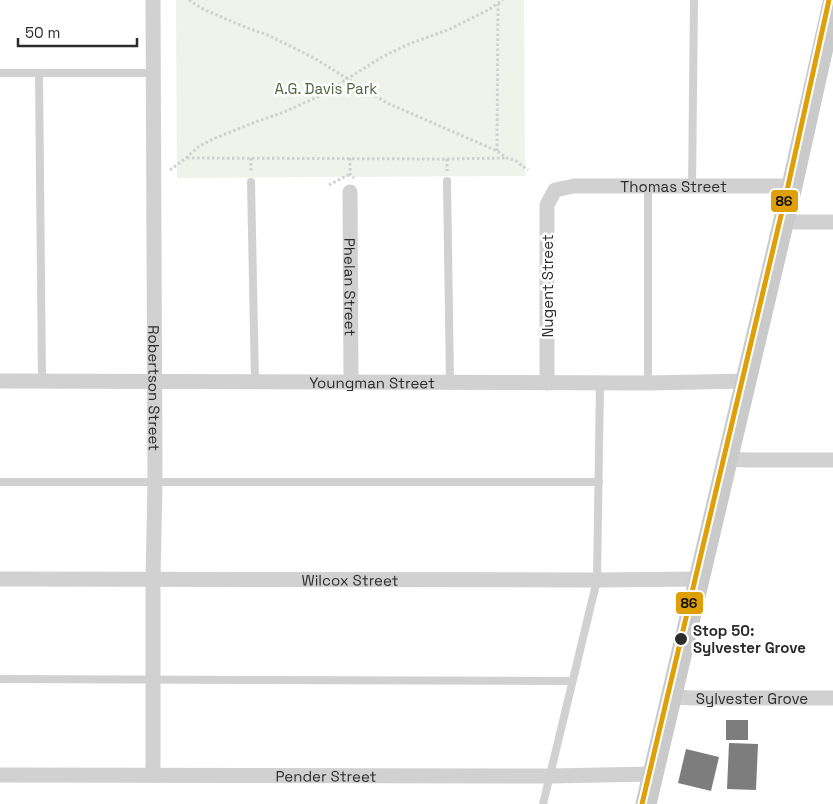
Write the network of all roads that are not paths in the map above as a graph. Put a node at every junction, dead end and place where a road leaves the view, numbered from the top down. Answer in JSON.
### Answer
{"nodes":[{"id":1,"x":153,"y":0,"type":"edge"},
{"id":2,"x":694,"y":0,"type":"edge"},
{"id":3,"x":833,"y":3,"type":"edge"},
{"id":4,"x":0,"y":73,"type":"edge"},
{"id":5,"x":154,"y":73,"type":"junction"},
{"id":6,"x":39,"y":74,"type":"junction"},
{"id":7,"x":448,"y":181,"type":"dead end"},
{"id":8,"x":251,"y":182,"type":"dead end"},
{"id":9,"x":792,"y":186,"type":"junction"},
{"id":10,"x":648,"y":187,"type":"junction"},
{"id":11,"x":692,"y":187,"type":"junction"},
{"id":12,"x":555,"y":190,"type":"joint"},
{"id":13,"x":350,"y":192,"type":"dead end"},
{"id":14,"x":783,"y":222,"type":"junction"},
{"id":15,"x":833,"y":222,"type":"edge"},
{"id":16,"x":0,"y":381,"type":"edge"},
{"id":17,"x":42,"y":382,"type":"junction"},
{"id":18,"x":155,"y":382,"type":"junction"},
{"id":19,"x":255,"y":382,"type":"junction"},
{"id":20,"x":351,"y":382,"type":"junction"},
{"id":21,"x":450,"y":382,"type":"junction"},
{"id":22,"x":746,"y":382,"type":"junction"},
{"id":23,"x":547,"y":383,"type":"junction"},
{"id":24,"x":600,"y":383,"type":"junction"},
{"id":25,"x":648,"y":383,"type":"junction"},
{"id":26,"x":728,"y":459,"type":"junction"},
{"id":27,"x":833,"y":460,"type":"edge"},
{"id":28,"x":0,"y":482,"type":"edge"},
{"id":29,"x":155,"y":482,"type":"junction"},
{"id":30,"x":598,"y":482,"type":"junction"},
{"id":31,"x":0,"y":579,"type":"edge"},
{"id":32,"x":153,"y":579,"type":"junction"},
{"id":33,"x":699,"y":579,"type":"junction"},
{"id":34,"x":597,"y":580,"type":"junction"},
{"id":35,"x":0,"y":679,"type":"edge"},
{"id":36,"x":153,"y":680,"type":"junction"},
{"id":37,"x":572,"y":681,"type":"junction"},
{"id":38,"x":672,"y":697,"type":"junction"},
{"id":39,"x":833,"y":698,"type":"edge"},
{"id":40,"x":653,"y":774,"type":"junction"},
{"id":41,"x":0,"y":775,"type":"edge"},
{"id":42,"x":153,"y":775,"type":"junction"},
{"id":43,"x":550,"y":776,"type":"junction"},
{"id":44,"x":543,"y":804,"type":"edge"},
{"id":45,"x":646,"y":804,"type":"edge"}],
"edges":[{"from":1,"to":5,"type":"street","name":"Robertson Street"},
{"from":2,"to":11,"type":"lane"},
{"from":3,"to":9,"type":"main road"},
{"from":4,"to":6,"type":"lane"},
{"from":5,"to":6,"type":"lane"},
{"from":5,"to":18,"type":"street","name":"Robertson Street"},
{"from":6,"to":17,"type":"lane"},
{"from":7,"to":21,"type":"lane"},
{"from":8,"to":19,"type":"lane"},
{"from":9,"to":11,"type":"street","name":"Thomas Street"},
{"from":9,"to":14,"type":"main road"},
{"from":10,"to":11,"type":"street","name":"Thomas Street"},
{"from":10,"to":12,"type":"street","name":"Thomas Street"},
{"from":10,"to":25,"type":"lane"},
{"from":12,"to":23,"type":"street","name":"Nugent Street"},
{"from":13,"to":20,"type":"street","name":"Phelan Street"},
{"from":14,"to":15,"type":"street"},
{"from":14,"to":22,"type":"main road"},
{"from":16,"to":17,"type":"street","name":"Youngman Street"},
{"from":17,"to":18,"type":"street","name":"Youngman Street"},
{"from":18,"to":19,"type":"street","name":"Youngman Street"},
{"from":18,"to":29,"type":"street","name":"Robertson Street"},
{"from":19,"to":20,"type":"street","name":"Youngman Street"},
{"from":20,"to":21,"type":"street","name":"Youngman Street"},
{"from":21,"to":23,"type":"street","name":"Youngman Street"},
{"from":22,"to":25,"type":"street","name":"Youngman Street"},
{"from":22,"to":26,"type":"main road"},
{"from":23,"to":24,"type":"street","name":"Youngman Street"},
{"from":24,"to":25,"type":"street","name":"Youngman Street"},
{"from":24,"to":30,"type":"lane"},
{"from":26,"to":27,"type":"street"},
{"from":26,"to":33,"type":"main road"},
{"from":28,"to":29,"type":"lane"},
{"from":29,"to":30,"type":"lane"},
{"from":29,"to":32,"type":"street","name":"Robertson Street"},
{"from":30,"to":34,"type":"lane"},
{"from":31,"to":32,"type":"street","name":"Wilcox Street"},
{"from":32,"to":34,"type":"street","name":"Wilcox Street"},
{"from":32,"to":36,"type":"street","name":"Robertson Street"},
{"from":33,"to":34,"type":"street","name":"Wilcox Street"},
{"from":33,"to":38,"type":"main road"},
{"from":34,"to":37,"type":"lane"},
{"from":35,"to":36,"type":"lane"},
{"from":36,"to":37,"type":"lane"},
{"from":36,"to":42,"type":"street","name":"Robertson Street"},
{"from":37,"to":43,"type":"lane"},
{"from":38,"to":39,"type":"street","name":"Sylvester Grove"},
{"from":38,"to":40,"type":"main road"},
{"from":40,"to":43,"type":"street","name":"Pender Street"},
{"from":40,"to":45,"type":"main road"},
{"from":41,"to":42,"type":"street","name":"Pender Street"},
{"from":42,"to":43,"type":"street","name":"Pender Street"},
{"from":43,"to":44,"type":"lane"}]}
